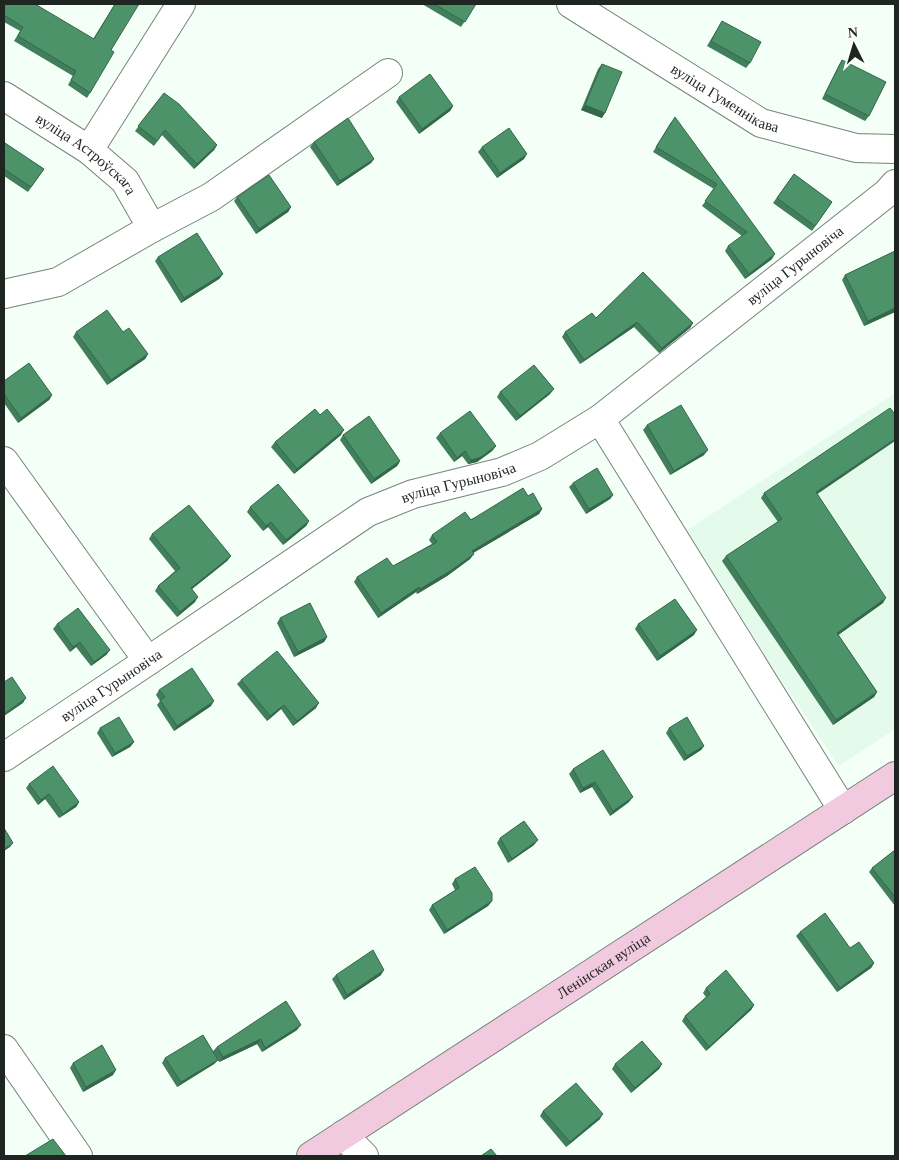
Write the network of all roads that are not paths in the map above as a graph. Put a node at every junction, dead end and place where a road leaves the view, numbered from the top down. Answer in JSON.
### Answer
{"nodes":[{"id":1,"x":181,"y":4,"type":"edge"},
{"id":2,"x":571,"y":4,"type":"edge"},
{"id":3,"x":388,"y":73,"type":"dead end"},
{"id":4,"x":4,"y":96,"type":"edge"},
{"id":5,"x":895,"y":149,"type":"edge"},
{"id":6,"x":90,"y":150,"type":"junction"},
{"id":7,"x":895,"y":184,"type":"edge"},
{"id":8,"x":152,"y":228,"type":"junction"},
{"id":9,"x":4,"y":294,"type":"edge"},
{"id":10,"x":600,"y":419,"type":"junction"},
{"id":11,"x":4,"y":461,"type":"edge"},
{"id":12,"x":148,"y":661,"type":"junction"},
{"id":13,"x":4,"y":757,"type":"edge"},
{"id":14,"x":895,"y":776,"type":"edge"},
{"id":15,"x":843,"y":810,"type":"junction"},
{"id":16,"x":4,"y":1049,"type":"edge"},
{"id":17,"x":343,"y":1135,"type":"junction"},
{"id":18,"x":78,"y":1156,"type":"edge"},
{"id":19,"x":311,"y":1156,"type":"edge"},
{"id":20,"x":364,"y":1156,"type":"edge"}],
"edges":[{"from":1,"to":6,"type":"street"},
{"from":2,"to":5,"type":"street","name":"вуліца Гуменнікава"},
{"from":3,"to":8,"type":"street"},
{"from":4,"to":6,"type":"street","name":"вуліца Астроўскага"},
{"from":6,"to":8,"type":"street","name":"вуліца Астроўскага"},
{"from":7,"to":10,"type":"street","name":"вуліца Гурыновіча"},
{"from":8,"to":9,"type":"street"},
{"from":10,"to":12,"type":"street","name":"вуліца Гурыновіча"},
{"from":10,"to":15,"type":"street"},
{"from":11,"to":12,"type":"street"},
{"from":12,"to":13,"type":"street","name":"вуліца Гурыновіча"},
{"from":14,"to":15,"type":"main road","name":"Ленінская вуліца"},
{"from":15,"to":17,"type":"main road","name":"Ленінская вуліца"},
{"from":16,"to":18,"type":"street"},
{"from":17,"to":19,"type":"main road","name":"Ленінская вуліца"},
{"from":17,"to":20,"type":"street"}]}
